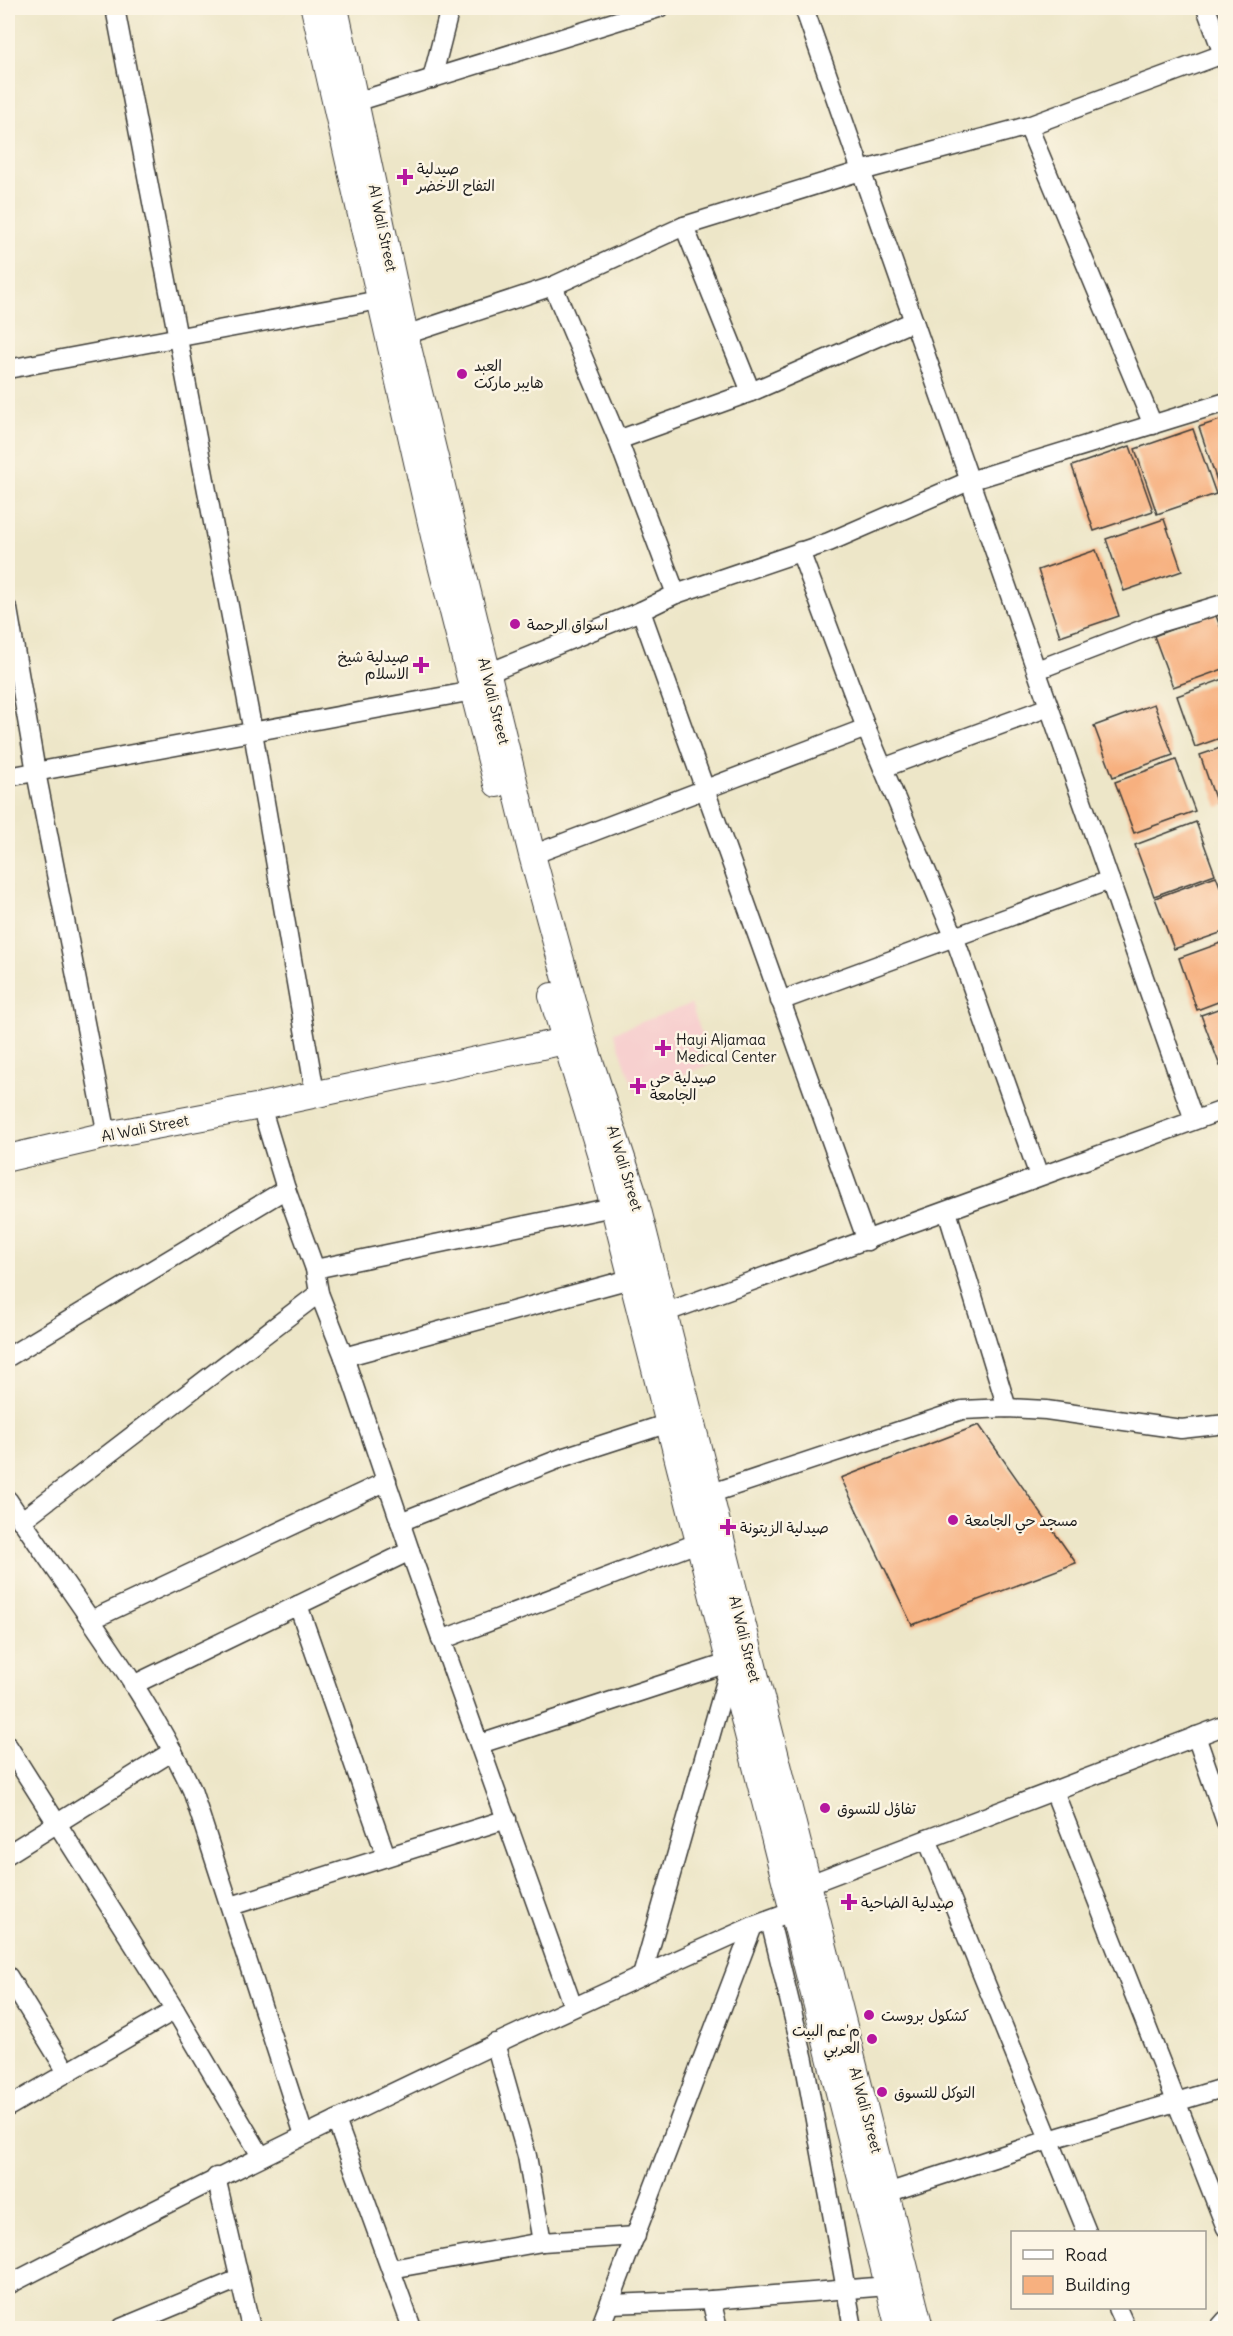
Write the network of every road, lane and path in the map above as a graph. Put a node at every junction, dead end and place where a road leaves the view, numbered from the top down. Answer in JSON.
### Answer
{"nodes":[{"id":1,"x":115,"y":8,"type":"edge"},
{"id":2,"x":314,"y":8,"type":"edge"},
{"id":3,"x":335,"y":8,"type":"edge"},
{"id":4,"x":450,"y":8,"type":"edge"},
{"id":5,"x":660,"y":8,"type":"edge"},
{"id":6,"x":804,"y":8,"type":"edge"},
{"id":7,"x":1206,"y":8,"type":"edge"},
{"id":8,"x":1224,"y":58,"type":"edge"},
{"id":9,"x":432,"y":79,"type":"junction"},
{"id":10,"x":356,"y":102,"type":"junction"},
{"id":11,"x":1028,"y":126,"type":"junction"},
{"id":12,"x":861,"y":171,"type":"junction"},
{"id":13,"x":684,"y":226,"type":"junction"},
{"id":14,"x":553,"y":286,"type":"junction"},
{"id":15,"x":379,"y":300,"type":"junction"},
{"id":16,"x":914,"y":321,"type":"junction"},
{"id":17,"x":405,"y":334,"type":"junction"},
{"id":18,"x":176,"y":338,"type":"junction"},
{"id":19,"x":8,"y":369,"type":"edge"},
{"id":20,"x":751,"y":392,"type":"junction"},
{"id":21,"x":1226,"y":402,"type":"edge"},
{"id":22,"x":1153,"y":425,"type":"junction"},
{"id":23,"x":618,"y":440,"type":"junction"},
{"id":24,"x":969,"y":481,"type":"junction"},
{"id":25,"x":800,"y":551,"type":"junction"},
{"id":26,"x":676,"y":594,"type":"junction"},
{"id":27,"x":1226,"y":603,"type":"edge"},
{"id":28,"x":8,"y":609,"type":"edge"},
{"id":29,"x":641,"y":611,"type":"junction"},
{"id":30,"x":1037,"y":670,"type":"junction"},
{"id":31,"x":480,"y":682,"type":"junction"},
{"id":32,"x":1049,"y":707,"type":"junction"},
{"id":33,"x":866,"y":728,"type":"junction"},
{"id":34,"x":253,"y":732,"type":"junction"},
{"id":35,"x":883,"y":768,"type":"junction"},
{"id":36,"x":36,"y":772,"type":"junction"},
{"id":37,"x":8,"y":777,"type":"edge"},
{"id":38,"x":704,"y":790,"type":"junction"},
{"id":39,"x":532,"y":855,"type":"junction"},
{"id":40,"x":1110,"y":880,"type":"junction"},
{"id":41,"x":954,"y":936,"type":"junction"},
{"id":42,"x":780,"y":1001,"type":"junction"},
{"id":43,"x":573,"y":1040,"type":"junction"},
{"id":44,"x":315,"y":1093,"type":"junction"},
{"id":45,"x":261,"y":1106,"type":"junction"},
{"id":46,"x":1226,"y":1109,"type":"edge"},
{"id":47,"x":1194,"y":1120,"type":"junction"},
{"id":48,"x":107,"y":1135,"type":"junction"},
{"id":49,"x":8,"y":1158,"type":"edge"},
{"id":50,"x":1039,"y":1176,"type":"junction"},
{"id":51,"x":286,"y":1189,"type":"junction"},
{"id":52,"x":613,"y":1207,"type":"junction"},
{"id":53,"x":947,"y":1211,"type":"junction"},
{"id":54,"x":867,"y":1241,"type":"junction"},
{"id":55,"x":315,"y":1269,"type":"junction"},
{"id":56,"x":630,"y":1279,"type":"junction"},
{"id":57,"x":318,"y":1293,"type":"junction"},
{"id":58,"x":664,"y":1313,"type":"junction"},
{"id":59,"x":8,"y":1357,"type":"edge"},
{"id":60,"x":344,"y":1357,"type":"junction"},
{"id":61,"x":1007,"y":1408,"type":"junction"},
{"id":62,"x":669,"y":1423,"type":"junction"},
{"id":63,"x":1226,"y":1424,"type":"edge"},
{"id":64,"x":387,"y":1481,"type":"junction"},
{"id":65,"x":709,"y":1494,"type":"junction"},
{"id":66,"x":8,"y":1500,"type":"edge"},
{"id":67,"x":21,"y":1521,"type":"junction"},
{"id":68,"x":400,"y":1522,"type":"junction"},
{"id":69,"x":700,"y":1542,"type":"junction"},
{"id":70,"x":410,"y":1551,"type":"junction"},
{"id":71,"x":298,"y":1605,"type":"junction"},
{"id":72,"x":91,"y":1620,"type":"junction"},
{"id":73,"x":441,"y":1640,"type":"junction"},
{"id":74,"x":731,"y":1662,"type":"junction"},
{"id":75,"x":133,"y":1685,"type":"junction"},
{"id":76,"x":1226,"y":1725,"type":"edge"},
{"id":77,"x":1196,"y":1736,"type":"junction"},
{"id":78,"x":480,"y":1744,"type":"junction"},
{"id":79,"x":8,"y":1746,"type":"edge"},
{"id":80,"x":173,"y":1751,"type":"junction"},
{"id":81,"x":1054,"y":1791,"type":"junction"},
{"id":82,"x":507,"y":1819,"type":"junction"},
{"id":83,"x":56,"y":1822,"type":"junction"},
{"id":84,"x":1226,"y":1822,"type":"edge"},
{"id":85,"x":927,"y":1839,"type":"junction"},
{"id":86,"x":8,"y":1854,"type":"edge"},
{"id":87,"x":386,"y":1856,"type":"junction"},
{"id":88,"x":807,"y":1885,"type":"junction"},
{"id":89,"x":231,"y":1906,"type":"junction"},
{"id":90,"x":794,"y":1911,"type":"junction"},
{"id":91,"x":762,"y":1923,"type":"junction"},
{"id":92,"x":8,"y":1976,"type":"edge"},
{"id":93,"x":642,"y":1976,"type":"junction"},
{"id":94,"x":573,"y":2007,"type":"junction"},
{"id":95,"x":175,"y":2010,"type":"junction"},
{"id":96,"x":495,"y":2043,"type":"junction"},
{"id":97,"x":67,"y":2072,"type":"junction"},
{"id":98,"x":1226,"y":2087,"type":"edge"},
{"id":99,"x":1177,"y":2102,"type":"junction"},
{"id":100,"x":8,"y":2107,"type":"edge"},
{"id":101,"x":336,"y":2120,"type":"junction"},
{"id":102,"x":304,"y":2135,"type":"junction"},
{"id":103,"x":1049,"y":2140,"type":"junction"},
{"id":104,"x":261,"y":2156,"type":"junction"},
{"id":105,"x":216,"y":2177,"type":"junction"},
{"id":106,"x":887,"y":2193,"type":"junction"},
{"id":107,"x":1226,"y":2228,"type":"edge"},
{"id":108,"x":1087,"y":2231,"type":"edge"},
{"id":109,"x":636,"y":2235,"type":"junction"},
{"id":110,"x":542,"y":2242,"type":"junction"},
{"id":111,"x":390,"y":2270,"type":"junction"},
{"id":112,"x":239,"y":2279,"type":"junction"},
{"id":113,"x":8,"y":2285,"type":"edge"},
{"id":114,"x":888,"y":2286,"type":"junction"},
{"id":115,"x":846,"y":2290,"type":"junction"},
{"id":116,"x":711,"y":2300,"type":"junction"},
{"id":117,"x":611,"y":2304,"type":"junction"},
{"id":118,"x":1118,"y":2309,"type":"edge"},
{"id":119,"x":1226,"y":2320,"type":"edge"},
{"id":120,"x":121,"y":2328,"type":"edge"},
{"id":121,"x":251,"y":2328,"type":"edge"},
{"id":122,"x":412,"y":2328,"type":"edge"},
{"id":123,"x":600,"y":2328,"type":"edge"},
{"id":124,"x":718,"y":2328,"type":"edge"},
{"id":125,"x":853,"y":2328,"type":"edge"},
{"id":126,"x":899,"y":2328,"type":"edge"},
{"id":127,"x":920,"y":2328,"type":"edge"},
{"id":128,"x":1126,"y":2328,"type":"edge"},
{"id":129,"x":1219,"y":2328,"type":"edge"}],
"edges":[{"from":1,"to":18,"type":"street"},
{"from":2,"to":15,"type":"street","name":"Al Wali Street"},
{"from":3,"to":10,"type":"street","name":"Al Wali Street"},
{"from":4,"to":9,"type":"street"},
{"from":5,"to":9,"type":"street"},
{"from":6,"to":12,"type":"street"},
{"from":7,"to":8,"type":"street"},
{"from":8,"to":11,"type":"street"},
{"from":9,"to":10,"type":"street"},
{"from":10,"to":17,"type":"street","name":"Al Wali Street"},
{"from":11,"to":12,"type":"street"},
{"from":11,"to":22,"type":"street"},
{"from":12,"to":13,"type":"street"},
{"from":12,"to":16,"type":"street"},
{"from":13,"to":14,"type":"street"},
{"from":13,"to":20,"type":"street"},
{"from":14,"to":17,"type":"street"},
{"from":14,"to":23,"type":"street"},
{"from":15,"to":18,"type":"street"},
{"from":15,"to":31,"type":"street","name":"Al Wali Street"},
{"from":16,"to":20,"type":"street"},
{"from":16,"to":24,"type":"street"},
{"from":17,"to":31,"type":"street","name":"Al Wali Street"},
{"from":18,"to":19,"type":"street"},
{"from":18,"to":34,"type":"street"},
{"from":20,"to":23,"type":"street"},
{"from":21,"to":22,"type":"street"},
{"from":22,"to":24,"type":"street"},
{"from":23,"to":26,"type":"street"},
{"from":24,"to":25,"type":"street"},
{"from":24,"to":30,"type":"street"},
{"from":25,"to":26,"type":"street"},
{"from":25,"to":33,"type":"street"},
{"from":26,"to":29,"type":"street"},
{"from":27,"to":30,"type":"street"},
{"from":28,"to":36,"type":"street"},
{"from":29,"to":31,"type":"street"},
{"from":29,"to":38,"type":"street"},
{"from":30,"to":32,"type":"street"},
{"from":31,"to":34,"type":"street"},
{"from":31,"to":39,"type":"street","name":"Al Wali Street"},
{"from":31,"to":43,"type":"street","name":"Al Wali Street"},
{"from":32,"to":35,"type":"street"},
{"from":32,"to":40,"type":"street"},
{"from":33,"to":35,"type":"street"},
{"from":33,"to":38,"type":"street"},
{"from":34,"to":36,"type":"street"},
{"from":34,"to":44,"type":"street"},
{"from":35,"to":41,"type":"street"},
{"from":36,"to":37,"type":"street"},
{"from":36,"to":48,"type":"street"},
{"from":38,"to":39,"type":"street"},
{"from":38,"to":42,"type":"street"},
{"from":39,"to":43,"type":"street","name":"Al Wali Street"},
{"from":40,"to":41,"type":"street"},
{"from":40,"to":47,"type":"street"},
{"from":41,"to":42,"type":"street"},
{"from":41,"to":50,"type":"street"},
{"from":42,"to":54,"type":"street"},
{"from":43,"to":44,"type":"street","name":"Al Wali Street"},
{"from":43,"to":52,"type":"street","name":"Al Wali Street"},
{"from":43,"to":58,"type":"street","name":"Al Wali Street"},
{"from":44,"to":45,"type":"street","name":"Al Wali Street"},
{"from":45,"to":48,"type":"street","name":"Al Wali Street"},
{"from":45,"to":51,"type":"street"},
{"from":46,"to":47,"type":"street"},
{"from":47,"to":50,"type":"street"},
{"from":48,"to":49,"type":"street","name":"Al Wali Street"},
{"from":50,"to":53,"type":"street"},
{"from":51,"to":55,"type":"street"},
{"from":51,"to":59,"type":"street"},
{"from":52,"to":55,"type":"street"},
{"from":52,"to":56,"type":"street","name":"Al Wali Street"},
{"from":53,"to":54,"type":"street"},
{"from":53,"to":61,"type":"street"},
{"from":54,"to":58,"type":"street"},
{"from":55,"to":57,"type":"street"},
{"from":56,"to":60,"type":"street"},
{"from":56,"to":62,"type":"street","name":"Al Wali Street"},
{"from":57,"to":60,"type":"street"},
{"from":57,"to":67,"type":"street"},
{"from":58,"to":65,"type":"street","name":"Al Wali Street"},
{"from":60,"to":64,"type":"street"},
{"from":61,"to":63,"type":"street"},
{"from":61,"to":65,"type":"street"},
{"from":62,"to":68,"type":"street"},
{"from":62,"to":69,"type":"street","name":"Al Wali Street"},
{"from":64,"to":68,"type":"street"},
{"from":64,"to":72,"type":"street"},
{"from":65,"to":88,"type":"street","name":"Al Wali Street"},
{"from":66,"to":67,"type":"street"},
{"from":67,"to":72,"type":"street"},
{"from":68,"to":70,"type":"street"},
{"from":69,"to":73,"type":"street"},
{"from":69,"to":74,"type":"street","name":"Al Wali Street"},
{"from":70,"to":71,"type":"street"},
{"from":70,"to":73,"type":"street"},
{"from":71,"to":75,"type":"street"},
{"from":71,"to":87,"type":"street"},
{"from":72,"to":75,"type":"street"},
{"from":73,"to":78,"type":"street"},
{"from":74,"to":78,"type":"street"},
{"from":74,"to":90,"type":"street","name":"Al Wali Street"},
{"from":74,"to":93,"type":"street"},
{"from":75,"to":80,"type":"street"},
{"from":76,"to":77,"type":"street"},
{"from":77,"to":81,"type":"street"},
{"from":77,"to":84,"type":"street"},
{"from":78,"to":82,"type":"street"},
{"from":79,"to":83,"type":"street"},
{"from":80,"to":83,"type":"street"},
{"from":80,"to":89,"type":"street"},
{"from":81,"to":85,"type":"street"},
{"from":81,"to":99,"type":"street"},
{"from":82,"to":87,"type":"street"},
{"from":82,"to":94,"type":"street"},
{"from":83,"to":86,"type":"street"},
{"from":83,"to":95,"type":"street"},
{"from":85,"to":88,"type":"street"},
{"from":85,"to":103,"type":"street"},
{"from":87,"to":89,"type":"street"},
{"from":88,"to":106,"type":"street","name":"Al Wali Street"},
{"from":89,"to":102,"type":"street"},
{"from":90,"to":91,"type":"street"},
{"from":90,"to":114,"type":"street","name":"Al Wali Street"},
{"from":91,"to":93,"type":"street"},
{"from":91,"to":109,"type":"street"},
{"from":91,"to":115,"type":"street"},
{"from":92,"to":97,"type":"street"},
{"from":93,"to":94,"type":"street"},
{"from":94,"to":96,"type":"street"},
{"from":95,"to":97,"type":"street"},
{"from":95,"to":104,"type":"street"},
{"from":96,"to":101,"type":"street"},
{"from":96,"to":110,"type":"street"},
{"from":97,"to":100,"type":"street"},
{"from":98,"to":99,"type":"street"},
{"from":99,"to":103,"type":"street"},
{"from":99,"to":107,"type":"street"},
{"from":101,"to":102,"type":"street"},
{"from":101,"to":111,"type":"street"},
{"from":102,"to":104,"type":"street"},
{"from":103,"to":106,"type":"street"},
{"from":103,"to":108,"type":"street"},
{"from":104,"to":105,"type":"street"},
{"from":105,"to":112,"type":"street"},
{"from":105,"to":113,"type":"street"},
{"from":106,"to":127,"type":"street","name":"Al Wali Street"},
{"from":109,"to":110,"type":"street"},
{"from":109,"to":117,"type":"street"},
{"from":110,"to":111,"type":"street"},
{"from":111,"to":122,"type":"street"},
{"from":112,"to":120,"type":"street"},
{"from":112,"to":121,"type":"street"},
{"from":114,"to":115,"type":"street"},
{"from":114,"to":126,"type":"street","name":"Al Wali Street"},
{"from":115,"to":116,"type":"street"},
{"from":115,"to":125,"type":"street"},
{"from":116,"to":117,"type":"street"},
{"from":116,"to":124,"type":"street"},
{"from":117,"to":123,"type":"street"},
{"from":118,"to":128,"type":"street"},
{"from":119,"to":129,"type":"street"}]}
